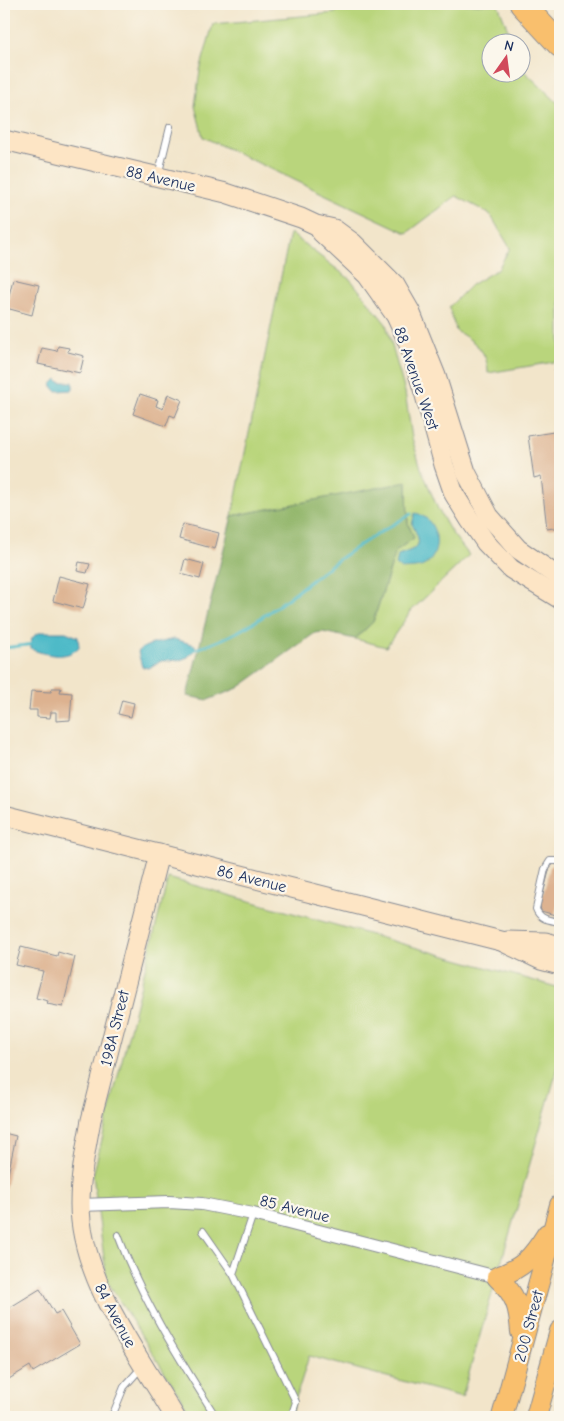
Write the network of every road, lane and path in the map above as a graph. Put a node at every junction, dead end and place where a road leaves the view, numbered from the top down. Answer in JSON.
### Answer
{"nodes":[{"id":1,"x":522,"y":4,"type":"edge"},
{"id":2,"x":560,"y":45,"type":"edge"},
{"id":3,"x":170,"y":126,"type":"dead end"},
{"id":4,"x":4,"y":140,"type":"edge"},
{"id":5,"x":158,"y":177,"type":"junction"},
{"id":6,"x":316,"y":225,"type":"junction"},
{"id":7,"x":560,"y":578,"type":"edge"},
{"id":8,"x":560,"y":599,"type":"edge"},
{"id":9,"x":4,"y":815,"type":"edge"},
{"id":10,"x":159,"y":854,"type":"junction"},
{"id":11,"x":560,"y":861,"type":"edge"},
{"id":12,"x":560,"y":922,"type":"edge"},
{"id":13,"x":501,"y":941,"type":"junction"},
{"id":14,"x":560,"y":946,"type":"edge"},
{"id":15,"x":560,"y":965,"type":"edge"},
{"id":16,"x":80,"y":1205,"type":"junction"},
{"id":17,"x":558,"y":1211,"type":"edge"},
{"id":18,"x":252,"y":1214,"type":"junction"},
{"id":19,"x":203,"y":1231,"type":"dead end"},
{"id":20,"x":118,"y":1235,"type":"dead end"},
{"id":21,"x":233,"y":1274,"type":"junction"},
{"id":22,"x":497,"y":1277,"type":"junction"},
{"id":23,"x":559,"y":1340,"type":"edge"},
{"id":24,"x":522,"y":1348,"type":"junction"},
{"id":25,"x":144,"y":1365,"type":"junction"},
{"id":26,"x":107,"y":1417,"type":"edge"},
{"id":27,"x":174,"y":1417,"type":"edge"},
{"id":28,"x":216,"y":1417,"type":"edge"},
{"id":29,"x":291,"y":1417,"type":"edge"},
{"id":30,"x":502,"y":1417,"type":"edge"},
{"id":31,"x":536,"y":1417,"type":"edge"}],
"edges":[{"from":1,"to":2,"type":"highway"},
{"from":3,"to":5,"type":"lane"},
{"from":4,"to":5,"type":"street","name":"88 Avenue"},
{"from":5,"to":6,"type":"street","name":"88 Avenue"},
{"from":6,"to":7,"type":"street","name":"88 Avenue West"},
{"from":6,"to":8,"type":"street","name":"88 Avenue West"},
{"from":9,"to":10,"type":"street","name":"86 Avenue"},
{"from":10,"to":13,"type":"street","name":"86 Avenue"},
{"from":10,"to":16,"type":"street","name":"198A Street"},
{"from":11,"to":12,"type":"lane"},
{"from":13,"to":14,"type":"street","name":"86 Avenue"},
{"from":13,"to":15,"type":"street","name":"86 Avenue"},
{"from":16,"to":18,"type":"street","name":"85 Avenue"},
{"from":16,"to":25,"type":"street","name":"84 Avenue"},
{"from":17,"to":22,"type":"main road"},
{"from":17,"to":24,"type":"main road","name":"200 Street"},
{"from":18,"to":21,"type":"lane"},
{"from":18,"to":22,"type":"street","name":"85 Avenue"},
{"from":19,"to":21,"type":"lane"},
{"from":20,"to":28,"type":"lane"},
{"from":21,"to":29,"type":"lane"},
{"from":22,"to":24,"type":"main road"},
{"from":23,"to":31,"type":"main road","name":"200 Street"},
{"from":24,"to":30,"type":"main road","name":"200 Street"},
{"from":25,"to":26,"type":"lane"},
{"from":25,"to":27,"type":"street","name":"84 Avenue"}]}
